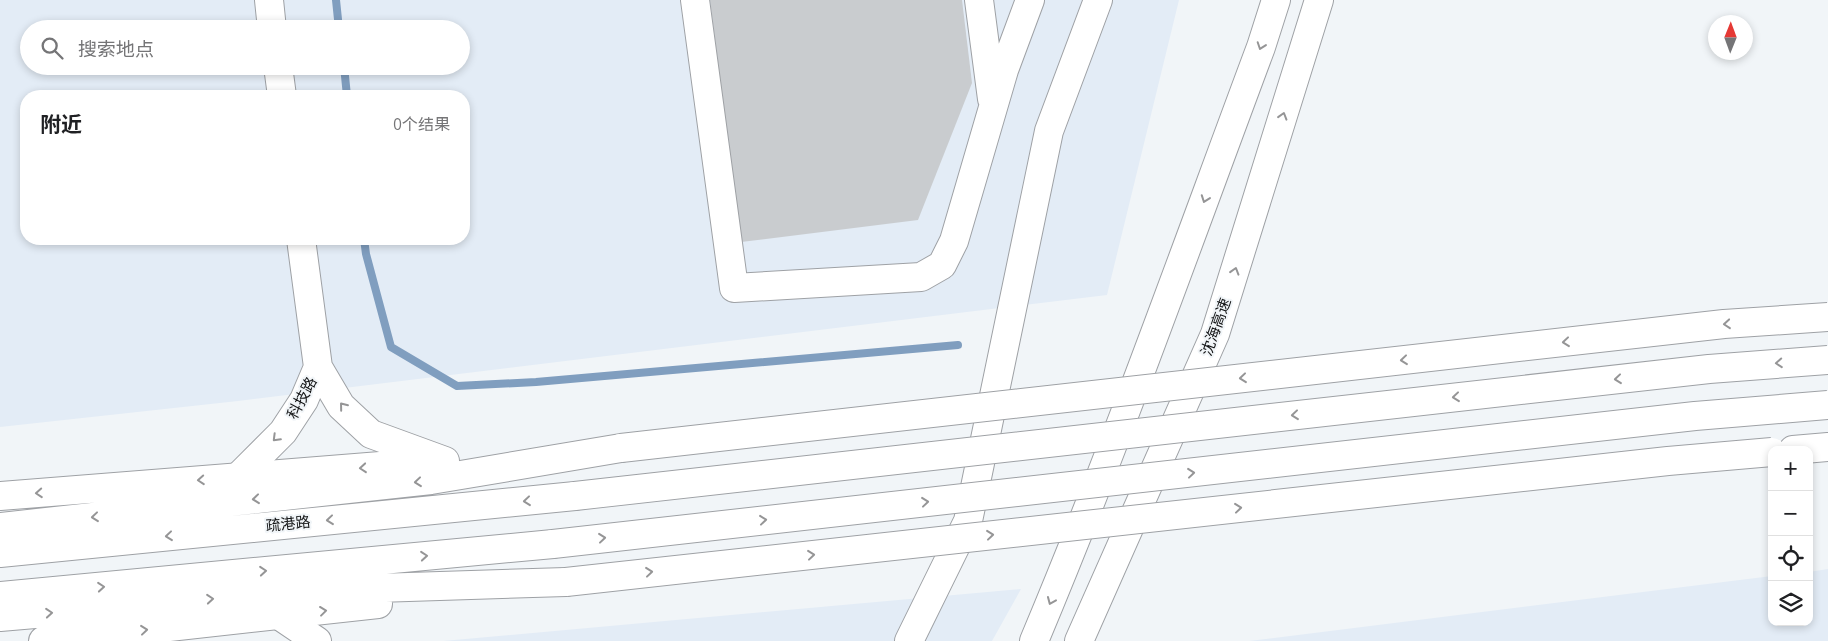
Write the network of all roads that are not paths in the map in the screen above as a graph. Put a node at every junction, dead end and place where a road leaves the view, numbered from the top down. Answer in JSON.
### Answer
{"nodes":[{"id":1,"x":269,"y":0,"type":"edge"},
{"id":2,"x":695,"y":0,"type":"edge"},
{"id":3,"x":979,"y":0,"type":"edge"},
{"id":4,"x":1030,"y":0,"type":"edge"},
{"id":5,"x":1098,"y":0,"type":"edge"},
{"id":6,"x":1276,"y":0,"type":"edge"},
{"id":7,"x":1319,"y":0,"type":"edge"},
{"id":8,"x":1332,"y":0,"type":"edge"},
{"id":9,"x":271,"y":20,"type":"edge"},
{"id":10,"x":279,"y":75,"type":"edge"},
{"id":11,"x":1293,"y":84,"type":"junction"},
{"id":12,"x":281,"y":90,"type":"edge"},
{"id":13,"x":993,"y":108,"type":"junction"},
{"id":14,"x":302,"y":245,"type":"edge"},
{"id":15,"x":1828,"y":316,"type":"edge"},
{"id":16,"x":1828,"y":360,"type":"edge"},
{"id":17,"x":318,"y":367,"type":"junction"},
{"id":18,"x":1828,"y":405,"type":"edge"},
{"id":19,"x":1828,"y":447,"type":"edge"},
{"id":20,"x":621,"y":448,"type":"junction"},
{"id":21,"x":1813,"y":448,"type":"edge"},
{"id":22,"x":1768,"y":452,"type":"edge"},
{"id":23,"x":445,"y":461,"type":"junction"},
{"id":24,"x":236,"y":478,"type":"junction"},
{"id":25,"x":0,"y":496,"type":"edge"},
{"id":26,"x":0,"y":527,"type":"edge"},
{"id":27,"x":0,"y":553,"type":"edge"},
{"id":28,"x":566,"y":582,"type":"junction"},
{"id":29,"x":0,"y":596,"type":"edge"},
{"id":30,"x":280,"y":616,"type":"junction"},
{"id":31,"x":0,"y":618,"type":"edge"},
{"id":32,"x":43,"y":641,"type":"edge"},
{"id":33,"x":317,"y":641,"type":"edge"},
{"id":34,"x":909,"y":641,"type":"edge"},
{"id":35,"x":1034,"y":641,"type":"edge"},
{"id":36,"x":1079,"y":641,"type":"edge"}],
"edges":[{"from":1,"to":9,"type":"main road"},
{"from":2,"to":13,"type":"main road"},
{"from":3,"to":13,"type":"main road"},
{"from":4,"to":13,"type":"main road"},
{"from":5,"to":34,"type":"main road"},
{"from":6,"to":35,"type":"main road","one_way":true},
{"from":7,"to":11,"type":"main road","name":"沈海高速"},
{"from":8,"to":11,"type":"main road"},
{"from":10,"to":12,"type":"main road"},
{"from":36,"to":11,"type":"main road","name":"沈海高速","one_way":true},
{"from":14,"to":17,"type":"main road","name":"科技路"},
{"from":15,"to":20,"type":"main road","one_way":true,"bridge":true},
{"from":16,"to":27,"type":"main road","name":"疏港路","one_way":true,"bridge":true},
{"from":23,"to":17,"type":"main road","one_way":true},
{"from":17,"to":24,"type":"main road","name":"科技路","one_way":true},
{"from":29,"to":18,"type":"main road","one_way":true,"bridge":true},
{"from":19,"to":21,"type":"main road"},
{"from":20,"to":23,"type":"main road"},
{"from":20,"to":26,"type":"main road","one_way":true},
{"from":28,"to":22,"type":"main road","one_way":true,"bridge":true},
{"from":23,"to":24,"type":"main road","one_way":true},
{"from":24,"to":25,"type":"main road","one_way":true},
{"from":30,"to":28,"type":"main road","one_way":true},
{"from":31,"to":28,"type":"main road","one_way":true},
{"from":32,"to":30,"type":"main road","one_way":true},
{"from":30,"to":33,"type":"main road"}]}
